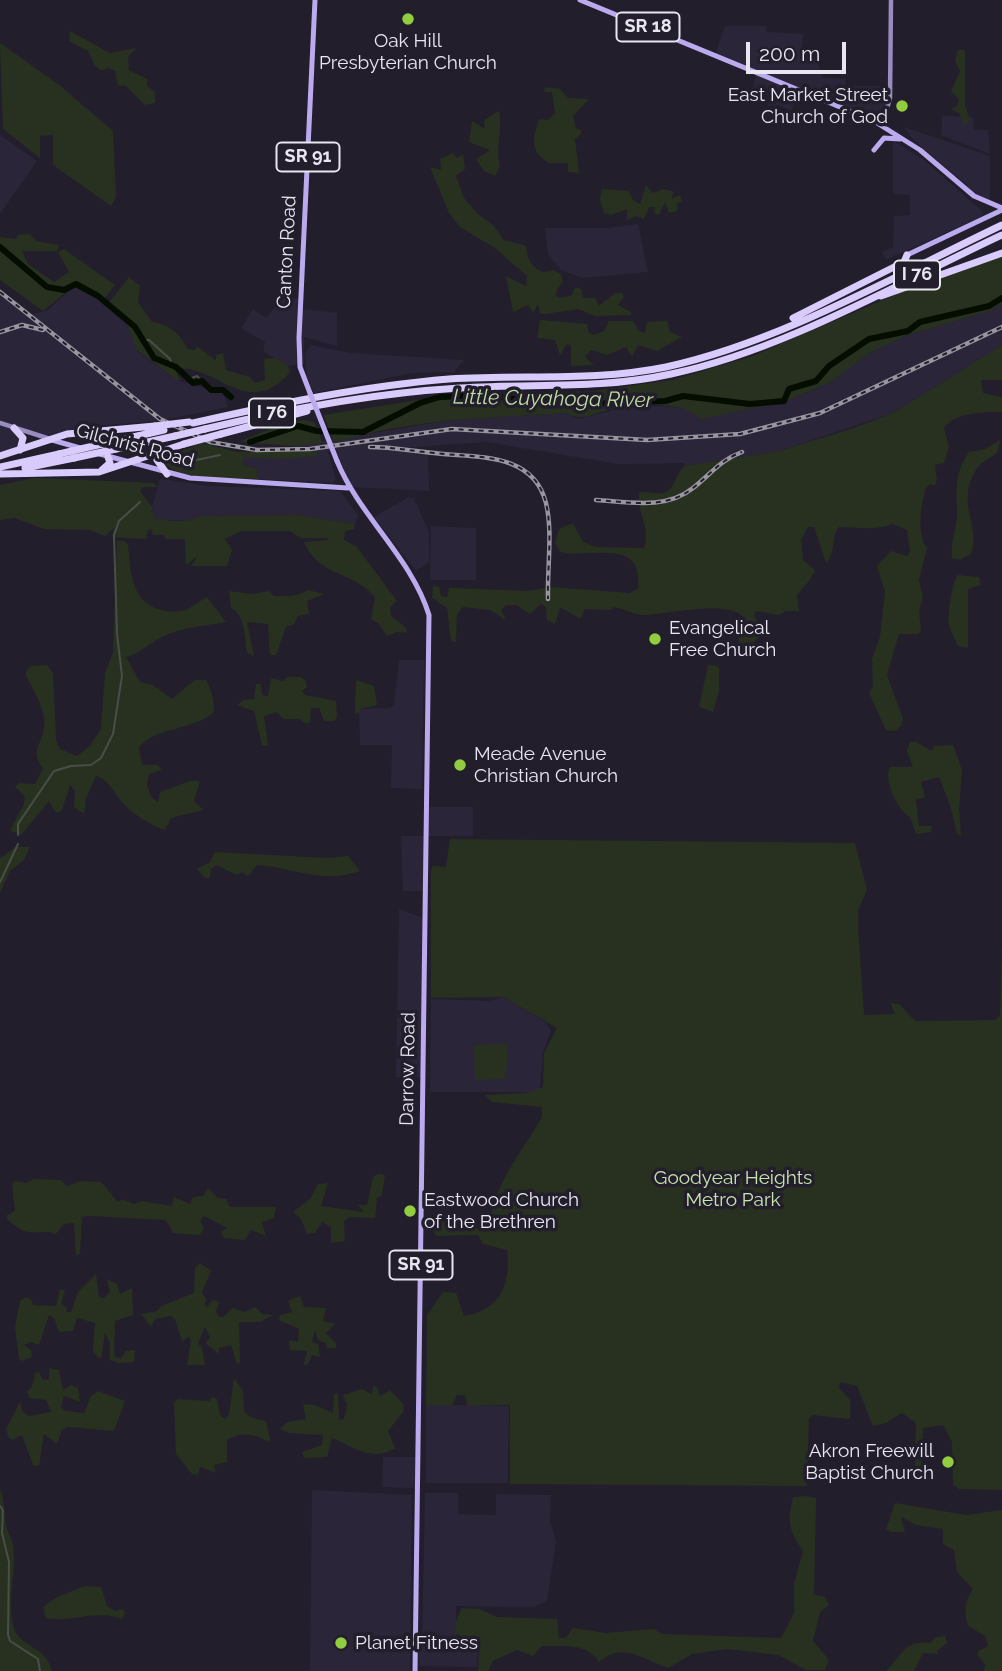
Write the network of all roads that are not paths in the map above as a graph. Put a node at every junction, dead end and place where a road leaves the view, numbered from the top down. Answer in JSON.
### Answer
{"nodes":[{"id":1,"x":315,"y":0,"type":"edge"},
{"id":2,"x":580,"y":0,"type":"edge"},
{"id":3,"x":891,"y":0,"type":"edge"},
{"id":4,"x":882,"y":125,"type":"junction"},
{"id":5,"x":904,"y":139,"type":"junction"},
{"id":6,"x":874,"y":150,"type":"dead end"},
{"id":7,"x":980,"y":200,"type":"junction"},
{"id":8,"x":1002,"y":209,"type":"edge"},
{"id":9,"x":983,"y":219,"type":"junction"},
{"id":10,"x":1002,"y":225,"type":"edge"},
{"id":11,"x":1002,"y":235,"type":"edge"},
{"id":12,"x":1002,"y":253,"type":"edge"},
{"id":13,"x":907,"y":255,"type":"joint"},
{"id":14,"x":831,"y":315,"type":"junction"},
{"id":15,"x":766,"y":336,"type":"junction"},
{"id":16,"x":341,"y":402,"type":"junction"},
{"id":17,"x":0,"y":423,"type":"edge"},
{"id":18,"x":191,"y":423,"type":"junction"},
{"id":19,"x":15,"y":428,"type":"junction"},
{"id":20,"x":51,"y":440,"type":"junction"},
{"id":21,"x":168,"y":449,"type":"junction"},
{"id":22,"x":20,"y":450,"type":"junction"},
{"id":23,"x":0,"y":456,"type":"edge"},
{"id":24,"x":108,"y":457,"type":"junction"},
{"id":25,"x":130,"y":464,"type":"junction"},
{"id":26,"x":0,"y":467,"type":"edge"},
{"id":27,"x":99,"y":472,"type":"junction"},
{"id":28,"x":0,"y":474,"type":"edge"},
{"id":29,"x":167,"y":474,"type":"junction"},
{"id":30,"x":348,"y":488,"type":"junction"},
{"id":31,"x":415,"y":1671,"type":"edge"}],
"edges":[{"from":1,"to":30,"type":"main road","name":"Canton Road","number":"SR 91","bridge":true},
{"from":2,"to":4,"type":"main road","number":"SR 18"},
{"from":3,"to":4,"type":"main road"},
{"from":4,"to":5,"type":"main road","number":"SR 18"},
{"from":5,"to":6,"type":"main road"},
{"from":5,"to":7,"type":"main road","number":"SR 18"},
{"from":7,"to":8,"type":"main road","number":"SR 18"},
{"from":7,"to":9,"type":"main road"},
{"from":8,"to":9,"type":"main road"},
{"from":9,"to":13,"type":"main road"},
{"from":10,"to":15,"type":"highway","number":"I 76"},
{"from":11,"to":14,"type":"highway","number":"I 76"},
{"from":12,"to":14,"type":"highway"},
{"from":13,"to":15,"type":"highway"},
{"from":14,"to":16,"type":"highway","number":"I 76"},
{"from":15,"to":18,"type":"highway","number":"I 76"},
{"from":16,"to":21,"type":"highway","bridge":true},
{"from":16,"to":28,"type":"highway","number":"I 76","bridge":true},
{"from":17,"to":19,"type":"main road","name":"Gilchrist Road"},
{"from":18,"to":20,"type":"highway","bridge":true},
{"from":18,"to":26,"type":"highway","number":"I 76","bridge":true},
{"from":19,"to":20,"type":"main road","name":"Gilchrist Road"},
{"from":19,"to":22,"type":"highway"},
{"from":20,"to":22,"type":"highway"},
{"from":20,"to":24,"type":"main road","name":"Gilchrist Road"},
{"from":21,"to":25,"type":"highway"},
{"from":21,"to":29,"type":"highway"},
{"from":22,"to":23,"type":"highway"},
{"from":24,"to":25,"type":"main road","name":"Gilchrist Road"},
{"from":24,"to":27,"type":"highway"},
{"from":25,"to":27,"type":"highway"},
{"from":25,"to":29,"type":"main road","name":"Gilchrist Road"},
{"from":27,"to":28,"type":"highway"},
{"from":29,"to":30,"type":"main road","name":"Gilchrist Road"},
{"from":30,"to":31,"type":"main road","name":"Darrow Road","number":"SR 91"}]}
